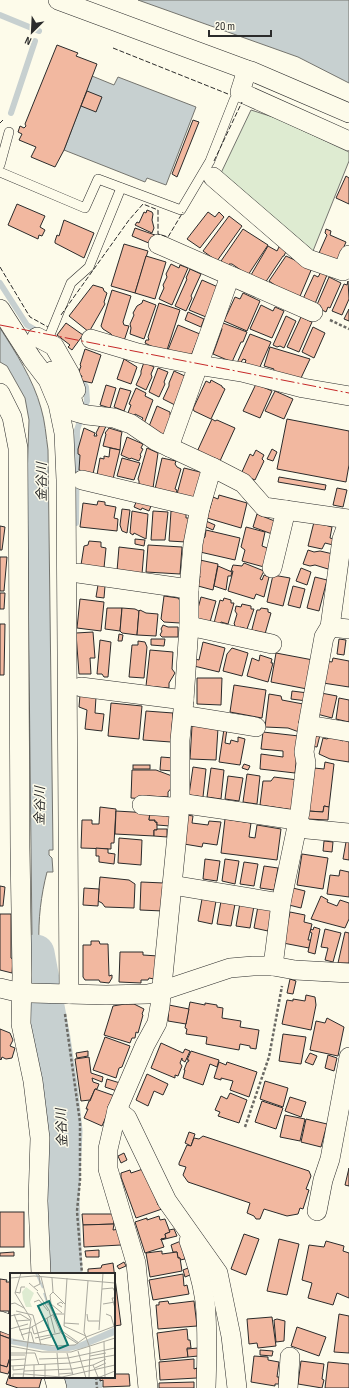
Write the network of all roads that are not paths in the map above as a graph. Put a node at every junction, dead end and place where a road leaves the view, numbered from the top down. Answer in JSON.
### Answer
{"nodes":[{"id":1,"x":58,"y":0,"type":"edge"},
{"id":2,"x":247,"y":70,"type":"junction"},
{"id":3,"x":240,"y":92,"type":"junction"},
{"id":4,"x":349,"y":113,"type":"edge"},
{"id":5,"x":8,"y":132,"type":"dead end"},
{"id":6,"x":349,"y":141,"type":"edge"},
{"id":7,"x":0,"y":165,"type":"edge"},
{"id":8,"x":0,"y":172,"type":"edge"},
{"id":9,"x":213,"y":177,"type":"dead end"},
{"id":10,"x":121,"y":188,"type":"junction"},
{"id":11,"x":158,"y":244,"type":"dead end"},
{"id":12,"x":347,"y":267,"type":"edge"},
{"id":13,"x":230,"y":276,"type":"junction"},
{"id":14,"x":0,"y":309,"type":"edge"},
{"id":15,"x":313,"y":312,"type":"dead end"},
{"id":16,"x":45,"y":338,"type":"joint"},
{"id":17,"x":91,"y":339,"type":"dead end"},
{"id":18,"x":32,"y":359,"type":"junction"},
{"id":19,"x":198,"y":365,"type":"junction"},
{"id":20,"x":0,"y":393,"type":"edge"},
{"id":21,"x":349,"y":396,"type":"edge"},
{"id":22,"x":82,"y":413,"type":"junction"},
{"id":23,"x":169,"y":447,"type":"junction"},
{"id":24,"x":212,"y":467,"type":"junction"},
{"id":25,"x":82,"y":480,"type":"dead end"},
{"id":26,"x":200,"y":508,"type":"junction"},
{"id":27,"x":286,"y":510,"type":"junction"},
{"id":28,"x":349,"y":520,"type":"edge"},
{"id":29,"x":272,"y":568,"type":"dead end"},
{"id":30,"x":78,"y":572,"type":"dead end"},
{"id":31,"x":189,"y":589,"type":"junction"},
{"id":32,"x":189,"y":626,"type":"junction"},
{"id":33,"x":330,"y":627,"type":"junction"},
{"id":34,"x":349,"y":629,"type":"edge"},
{"id":35,"x":272,"y":644,"type":"dead end"},
{"id":36,"x":81,"y":687,"type":"dead end"},
{"id":37,"x":184,"y":707,"type":"junction"},
{"id":38,"x":308,"y":725,"type":"junction"},
{"id":39,"x":256,"y":727,"type":"dead end"},
{"id":40,"x":349,"y":732,"type":"edge"},
{"id":41,"x":142,"y":805,"type":"dead end"},
{"id":42,"x":180,"y":805,"type":"junction"},
{"id":43,"x":297,"y":824,"type":"junction"},
{"id":44,"x":349,"y":833,"type":"edge"},
{"id":45,"x":172,"y":885,"type":"junction"},
{"id":46,"x":281,"y":903,"type":"junction"},
{"id":47,"x":279,"y":967,"type":"junction"},
{"id":48,"x":349,"y":973,"type":"edge"},
{"id":49,"x":0,"y":988,"type":"edge"},
{"id":50,"x":161,"y":991,"type":"junction"},
{"id":51,"x":26,"y":993,"type":"junction"},
{"id":52,"x":65,"y":994,"type":"junction"},
{"id":53,"x":349,"y":1057,"type":"edge"},
{"id":54,"x":117,"y":1110,"type":"junction"},
{"id":55,"x":318,"y":1211,"type":"dead end"},
{"id":56,"x":181,"y":1221,"type":"junction"},
{"id":57,"x":41,"y":1273,"type":"edge"},
{"id":58,"x":0,"y":1321,"type":"edge"},
{"id":59,"x":10,"y":1325,"type":"edge"},
{"id":60,"x":290,"y":1357,"type":"dead end"},
{"id":61,"x":54,"y":1378,"type":"edge"},
{"id":62,"x":57,"y":1388,"type":"edge"},
{"id":63,"x":148,"y":1388,"type":"edge"},
{"id":64,"x":206,"y":1388,"type":"edge"},
{"id":65,"x":237,"y":1388,"type":"edge"},
{"id":66,"x":288,"y":1388,"type":"edge"}],
"edges":[{"from":1,"to":2,"type":"street"},
{"from":2,"to":3,"type":"street"},
{"from":2,"to":4,"type":"street"},
{"from":3,"to":6,"type":"street"},
{"from":3,"to":10,"type":"lane"},
{"from":5,"to":7,"type":"lane"},
{"from":8,"to":10,"type":"lane"},
{"from":9,"to":12,"type":"street"},
{"from":10,"to":16,"type":"lane"},
{"from":11,"to":13,"type":"street"},
{"from":13,"to":15,"type":"street"},
{"from":13,"to":19,"type":"street"},
{"from":14,"to":18,"type":"street"},
{"from":16,"to":22,"type":"street"},
{"from":17,"to":19,"type":"street"},
{"from":18,"to":22,"type":"street"},
{"from":18,"to":52,"type":"street"},
{"from":19,"to":21,"type":"street"},
{"from":19,"to":23,"type":"street"},
{"from":20,"to":51,"type":"street"},
{"from":22,"to":23,"type":"street"},
{"from":23,"to":24,"type":"street"},
{"from":24,"to":26,"type":"street"},
{"from":24,"to":27,"type":"street"},
{"from":25,"to":26,"type":"street"},
{"from":26,"to":31,"type":"street"},
{"from":27,"to":28,"type":"street"},
{"from":27,"to":29,"type":"street"},
{"from":28,"to":33,"type":"street"},
{"from":30,"to":31,"type":"street"},
{"from":31,"to":32,"type":"street"},
{"from":32,"to":35,"type":"street"},
{"from":32,"to":37,"type":"street"},
{"from":33,"to":34,"type":"street"},
{"from":33,"to":38,"type":"street"},
{"from":36,"to":37,"type":"street"},
{"from":37,"to":39,"type":"street"},
{"from":37,"to":42,"type":"street"},
{"from":38,"to":40,"type":"street"},
{"from":38,"to":43,"type":"street"},
{"from":41,"to":42,"type":"street"},
{"from":42,"to":43,"type":"street"},
{"from":42,"to":45,"type":"street"},
{"from":43,"to":44,"type":"street"},
{"from":43,"to":46,"type":"street"},
{"from":45,"to":46,"type":"street"},
{"from":45,"to":50,"type":"street"},
{"from":46,"to":47,"type":"street"},
{"from":47,"to":48,"type":"street"},
{"from":47,"to":50,"type":"street"},
{"from":49,"to":51,"type":"street"},
{"from":50,"to":52,"type":"street"},
{"from":50,"to":54,"type":"street"},
{"from":51,"to":52,"type":"street"},
{"from":51,"to":57,"type":"street"},
{"from":53,"to":55,"type":"street"},
{"from":54,"to":56,"type":"street"},
{"from":54,"to":63,"type":"street"},
{"from":56,"to":64,"type":"street"},
{"from":56,"to":65,"type":"street"},
{"from":58,"to":59,"type":"street"},
{"from":60,"to":66,"type":"street"},
{"from":61,"to":62,"type":"street"}]}
